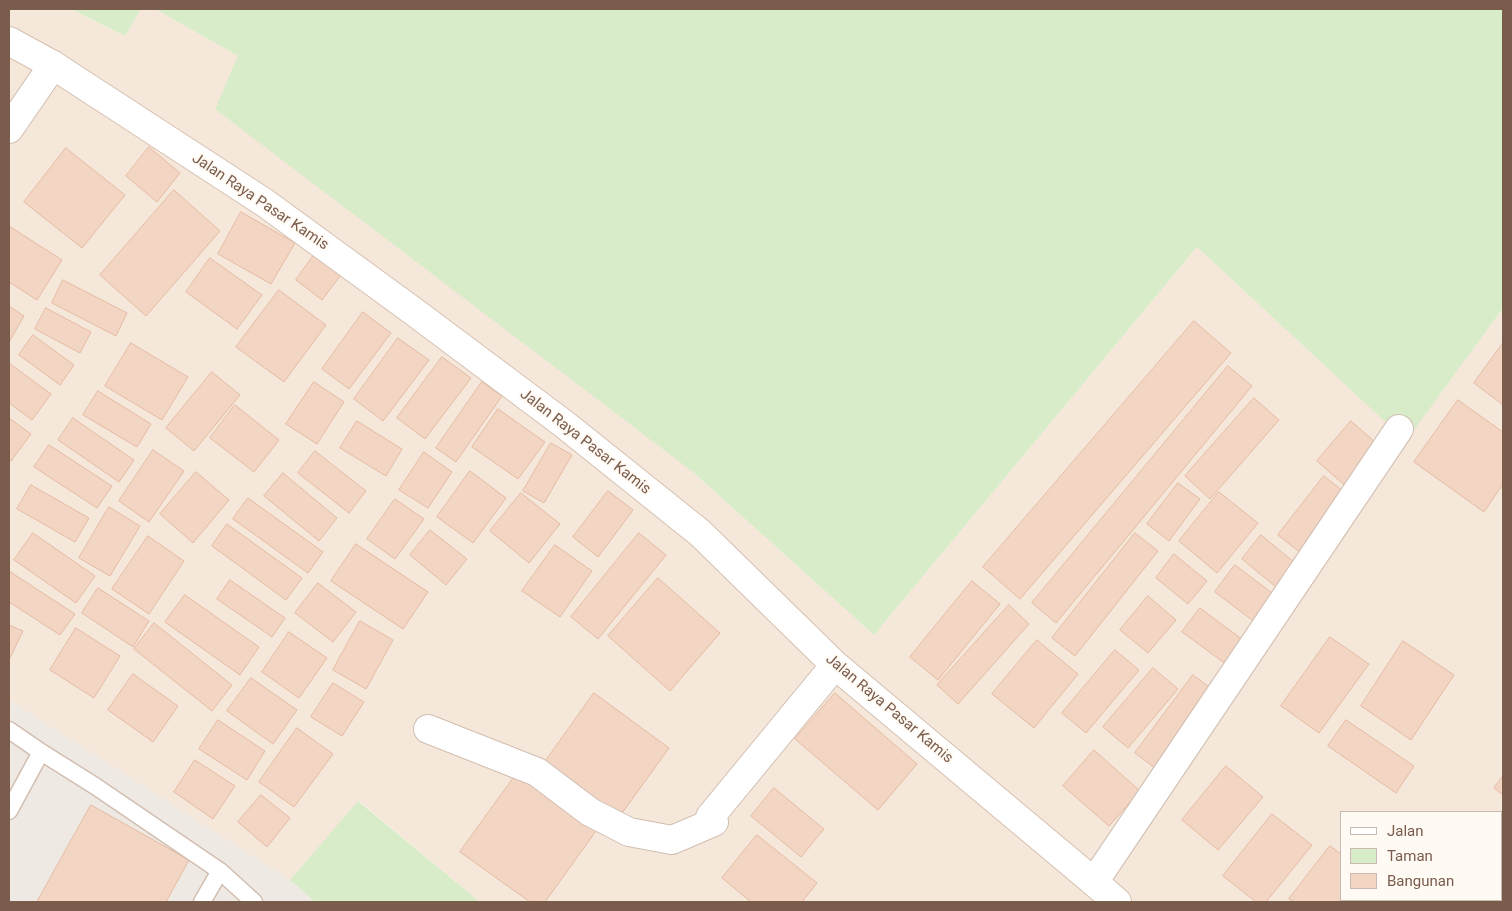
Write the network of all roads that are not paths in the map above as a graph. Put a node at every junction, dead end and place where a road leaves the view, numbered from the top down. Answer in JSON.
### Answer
{"nodes":[{"id":1,"x":9,"y":41,"type":"edge"},
{"id":2,"x":53,"y":65,"type":"junction"},
{"id":3,"x":9,"y":129,"type":"edge"},
{"id":4,"x":1399,"y":429,"type":"dead end"},
{"id":5,"x":836,"y":665,"type":"junction"},
{"id":6,"x":428,"y":729,"type":"dead end"},
{"id":7,"x":9,"y":730,"type":"edge"},
{"id":8,"x":41,"y":752,"type":"junction"},
{"id":9,"x":9,"y":811,"type":"edge"},
{"id":10,"x":220,"y":871,"type":"junction"},
{"id":11,"x":1094,"y":882,"type":"junction"},
{"id":12,"x":202,"y":902,"type":"edge"},
{"id":13,"x":254,"y":902,"type":"edge"},
{"id":14,"x":1117,"y":902,"type":"edge"}],
"edges":[{"from":1,"to":2,"type":"main road","name":"Jalan Raya Pasar Kamis"},
{"from":2,"to":3,"type":"main road"},
{"from":2,"to":5,"type":"main road","name":"Jalan Raya Pasar Kamis"},
{"from":4,"to":11,"type":"main road"},
{"from":5,"to":6,"type":"main road"},
{"from":5,"to":11,"type":"main road","name":"Jalan Raya Pasar Kamis"},
{"from":7,"to":8,"type":"lane"},
{"from":8,"to":9,"type":"lane"},
{"from":8,"to":10,"type":"lane"},
{"from":10,"to":12,"type":"lane"},
{"from":10,"to":13,"type":"lane"},
{"from":11,"to":14,"type":"main road","name":"Jalan Raya Pasar Kamis"}]}
